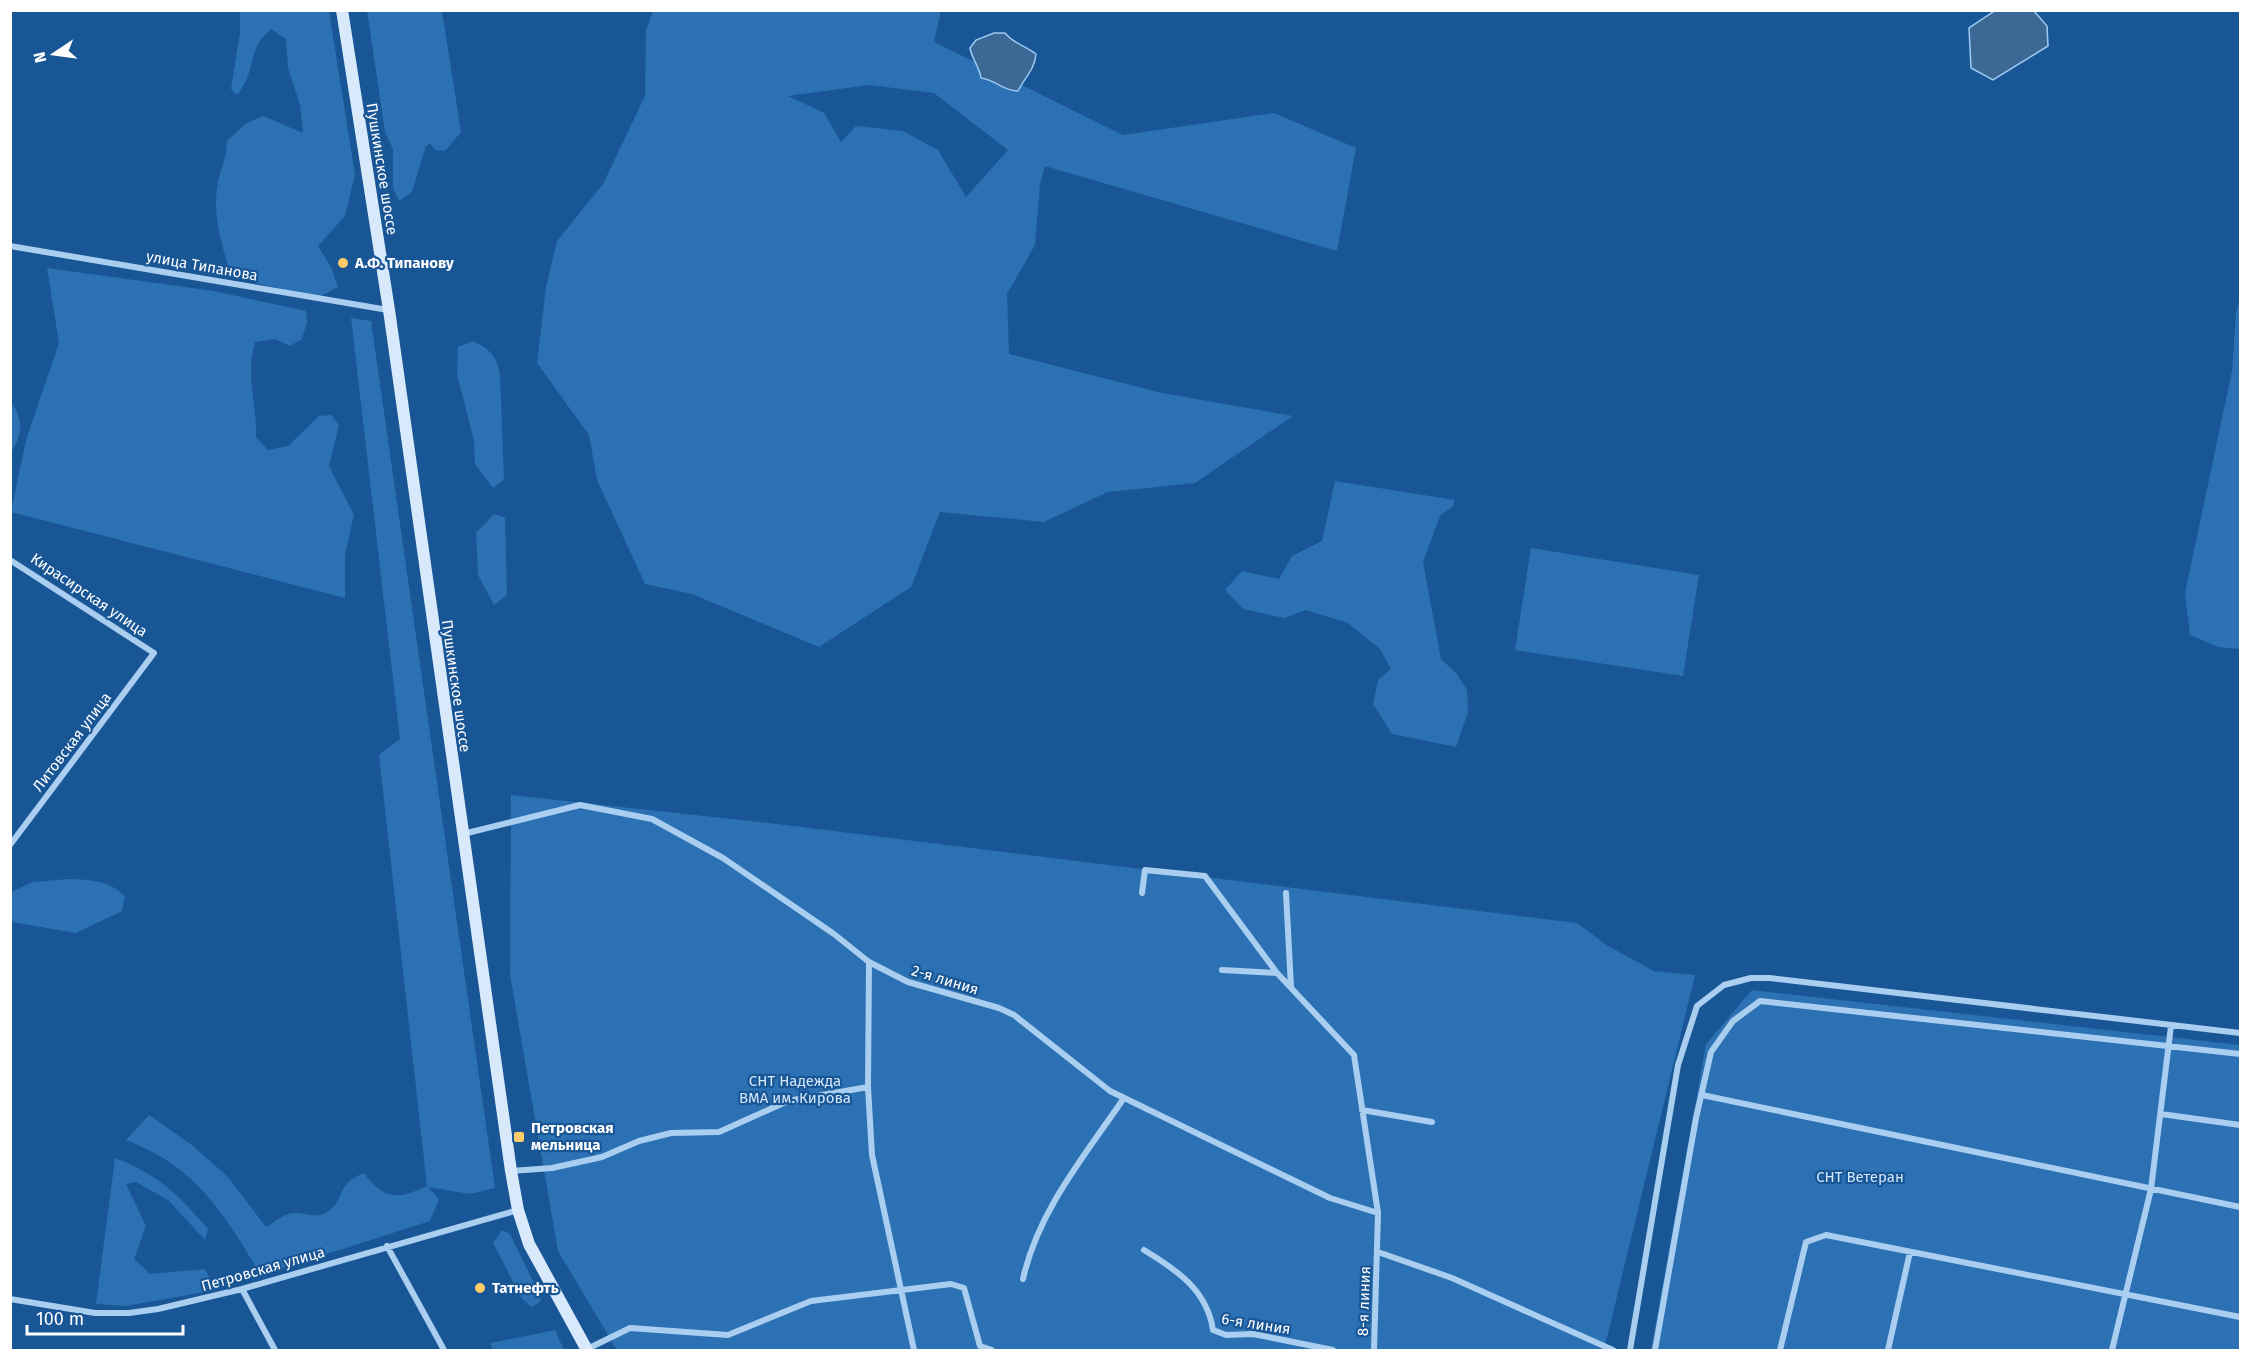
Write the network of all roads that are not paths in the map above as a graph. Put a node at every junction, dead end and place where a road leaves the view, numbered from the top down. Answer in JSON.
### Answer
{"nodes":[{"id":1,"x":342,"y":10,"type":"edge"},
{"id":2,"x":10,"y":246,"type":"edge"},
{"id":3,"x":389,"y":310,"type":"junction"},
{"id":4,"x":10,"y":560,"type":"edge"},
{"id":5,"x":154,"y":653,"type":"joint"},
{"id":6,"x":462,"y":834,"type":"junction"},
{"id":7,"x":10,"y":845,"type":"edge"},
{"id":8,"x":1142,"y":893,"type":"dead end"},
{"id":9,"x":1286,"y":893,"type":"dead end"},
{"id":10,"x":868,"y":962,"type":"junction"},
{"id":11,"x":1222,"y":970,"type":"dead end"},
{"id":12,"x":1277,"y":973,"type":"junction"},
{"id":13,"x":1291,"y":988,"type":"junction"},
{"id":14,"x":2171,"y":1026,"type":"junction"},
{"id":15,"x":2241,"y":1033,"type":"edge"},
{"id":16,"x":2170,"y":1045,"type":"junction"},
{"id":17,"x":2241,"y":1054,"type":"edge"},
{"id":18,"x":868,"y":1087,"type":"junction"},
{"id":19,"x":1702,"y":1095,"type":"junction"},
{"id":20,"x":1124,"y":1098,"type":"junction"},
{"id":21,"x":1362,"y":1110,"type":"junction"},
{"id":22,"x":2161,"y":1114,"type":"junction"},
{"id":23,"x":1432,"y":1122,"type":"dead end"},
{"id":24,"x":2241,"y":1125,"type":"edge"},
{"id":25,"x":511,"y":1171,"type":"junction"},
{"id":26,"x":2151,"y":1189,"type":"junction"},
{"id":27,"x":2241,"y":1207,"type":"edge"},
{"id":28,"x":518,"y":1210,"type":"junction"},
{"id":29,"x":1378,"y":1213,"type":"junction"},
{"id":30,"x":387,"y":1246,"type":"junction"},
{"id":31,"x":1144,"y":1250,"type":"dead end"},
{"id":32,"x":1910,"y":1251,"type":"junction"},
{"id":33,"x":1378,"y":1252,"type":"junction"},
{"id":34,"x":1023,"y":1279,"type":"dead end"},
{"id":35,"x":901,"y":1288,"type":"junction"},
{"id":36,"x":242,"y":1289,"type":"junction"},
{"id":37,"x":2126,"y":1294,"type":"junction"},
{"id":38,"x":10,"y":1299,"type":"edge"},
{"id":39,"x":2241,"y":1317,"type":"edge"},
{"id":40,"x":275,"y":1350,"type":"edge"},
{"id":41,"x":444,"y":1350,"type":"edge"},
{"id":42,"x":586,"y":1350,"type":"edge"},
{"id":43,"x":914,"y":1350,"type":"edge"},
{"id":44,"x":992,"y":1350,"type":"edge"},
{"id":45,"x":1333,"y":1350,"type":"edge"},
{"id":46,"x":1374,"y":1350,"type":"edge"},
{"id":47,"x":1613,"y":1350,"type":"edge"},
{"id":48,"x":1630,"y":1350,"type":"edge"},
{"id":49,"x":1655,"y":1350,"type":"edge"},
{"id":50,"x":1780,"y":1350,"type":"edge"},
{"id":51,"x":1888,"y":1350,"type":"edge"},
{"id":52,"x":2112,"y":1350,"type":"edge"}],
"edges":[{"from":1,"to":3,"type":"main road","name":"Пушкинское шоссе"},
{"from":2,"to":3,"type":"street","name":"улица Типанова"},
{"from":3,"to":6,"type":"main road","name":"Пушкинское шоссе"},
{"from":4,"to":5,"type":"street","name":"Кирасирская улица"},
{"from":5,"to":7,"type":"street","name":"Литовская улица"},
{"from":6,"to":10,"type":"street","name":"2-я линия"},
{"from":6,"to":25,"type":"main road","name":"Пушкинское шоссе"},
{"from":8,"to":12,"type":"street"},
{"from":9,"to":13,"type":"street"},
{"from":10,"to":18,"type":"street"},
{"from":10,"to":20,"type":"street","name":"2-я линия"},
{"from":11,"to":12,"type":"street"},
{"from":12,"to":13,"type":"street"},
{"from":13,"to":21,"type":"street"},
{"from":14,"to":15,"type":"street"},
{"from":14,"to":16,"type":"street"},
{"from":14,"to":48,"type":"street"},
{"from":16,"to":17,"type":"street"},
{"from":16,"to":19,"type":"street"},
{"from":16,"to":22,"type":"street"},
{"from":18,"to":25,"type":"street"},
{"from":18,"to":35,"type":"street"},
{"from":19,"to":26,"type":"street"},
{"from":19,"to":49,"type":"street"},
{"from":20,"to":29,"type":"street","name":"2-я линия"},
{"from":20,"to":34,"type":"street"},
{"from":21,"to":23,"type":"street"},
{"from":21,"to":29,"type":"street"},
{"from":22,"to":24,"type":"street"},
{"from":22,"to":26,"type":"street"},
{"from":25,"to":28,"type":"main road","name":"Пушкинское шоссе"},
{"from":26,"to":27,"type":"street"},
{"from":26,"to":37,"type":"street"},
{"from":28,"to":30,"type":"street","name":"Петровская улица"},
{"from":28,"to":42,"type":"main road","name":"Пушкинское шоссе"},
{"from":29,"to":33,"type":"street"},
{"from":30,"to":36,"type":"street","name":"Петровская улица"},
{"from":30,"to":41,"type":"street"},
{"from":31,"to":45,"type":"street","name":"6-я линия"},
{"from":32,"to":37,"type":"street"},
{"from":32,"to":50,"type":"street"},
{"from":32,"to":51,"type":"street"},
{"from":33,"to":46,"type":"street","name":"8-я линия"},
{"from":33,"to":47,"type":"street"},
{"from":35,"to":42,"type":"street"},
{"from":35,"to":43,"type":"street"},
{"from":35,"to":44,"type":"street"},
{"from":36,"to":38,"type":"street","name":"Петровская улица"},
{"from":36,"to":40,"type":"street"},
{"from":37,"to":39,"type":"street"},
{"from":37,"to":52,"type":"street"}]}
